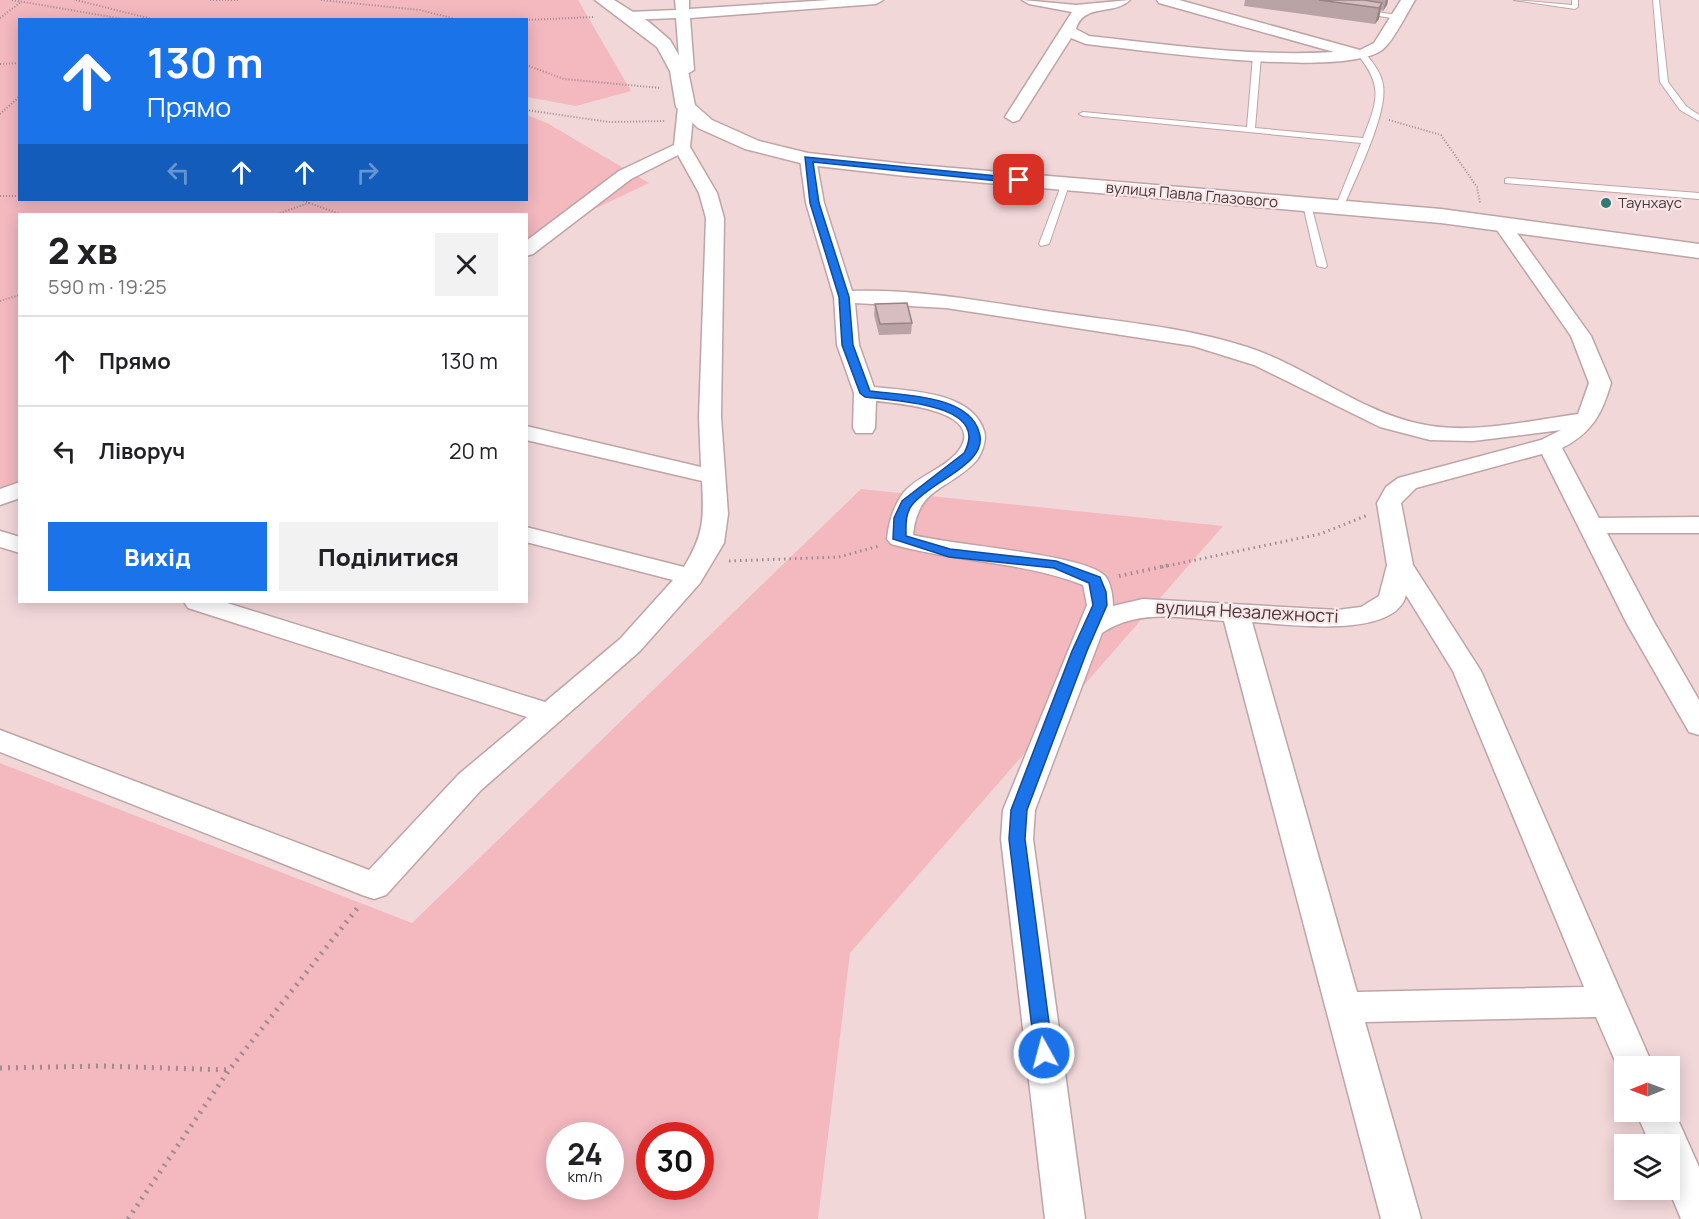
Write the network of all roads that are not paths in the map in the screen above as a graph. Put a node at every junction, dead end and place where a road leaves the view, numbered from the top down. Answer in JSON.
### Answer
{"nodes":[{"id":1,"x":603,"y":0,"type":"edge"},
{"id":2,"x":876,"y":0,"type":"edge"},
{"id":3,"x":1029,"y":0,"type":"edge"},
{"id":4,"x":1123,"y":0,"type":"edge"},
{"id":5,"x":1164,"y":0,"type":"edge"},
{"id":6,"x":1223,"y":0,"type":"edge"},
{"id":7,"x":1408,"y":0,"type":"edge"},
{"id":8,"x":1517,"y":0,"type":"edge"},
{"id":9,"x":1575,"y":0,"type":"edge"},
{"id":10,"x":1656,"y":0,"type":"edge"},
{"id":11,"x":682,"y":7,"type":"edge"},
{"id":12,"x":1082,"y":10,"type":"junction"},
{"id":13,"x":1352,"y":10,"type":"edge"},
{"id":14,"x":1211,"y":13,"type":"junction"},
{"id":15,"x":628,"y":16,"type":"junction"},
{"id":16,"x":1397,"y":17,"type":"junction"},
{"id":17,"x":1069,"y":30,"type":"junction"},
{"id":18,"x":1358,"y":55,"type":"junction"},
{"id":19,"x":1257,"y":56,"type":"junction"},
{"id":20,"x":687,"y":70,"type":"dead end"},
{"id":21,"x":686,"y":108,"type":"junction"},
{"id":22,"x":1083,"y":114,"type":"dead end"},
{"id":23,"x":1013,"y":117,"type":"dead end"},
{"id":24,"x":1699,"y":119,"type":"edge"},
{"id":25,"x":1251,"y":130,"type":"junction"},
{"id":26,"x":1366,"y":141,"type":"junction"},
{"id":27,"x":682,"y":147,"type":"junction"},
{"id":28,"x":808,"y":159,"type":"junction"},
{"id":29,"x":1508,"y":182,"type":"dead end"},
{"id":30,"x":1065,"y":184,"type":"junction"},
{"id":31,"x":1699,"y":196,"type":"edge"},
{"id":32,"x":1307,"y":205,"type":"junction"},
{"id":33,"x":1339,"y":208,"type":"junction"},
{"id":34,"x":1492,"y":222,"type":"junction"},
{"id":35,"x":1044,"y":244,"type":"dead end"},
{"id":36,"x":528,"y":248,"type":"edge"},
{"id":37,"x":1699,"y":251,"type":"edge"},
{"id":38,"x":1322,"y":266,"type":"dead end"},
{"id":39,"x":844,"y":297,"type":"junction"},
{"id":40,"x":865,"y":393,"type":"junction"},
{"id":41,"x":1588,"y":419,"type":"junction"},
{"id":42,"x":864,"y":428,"type":"dead end"},
{"id":43,"x":528,"y":433,"type":"edge"},
{"id":44,"x":1549,"y":445,"type":"junction"},
{"id":45,"x":715,"y":477,"type":"junction"},
{"id":46,"x":18,"y":490,"type":"edge"},
{"id":47,"x":0,"y":498,"type":"edge"},
{"id":48,"x":1699,"y":525,"type":"edge"},
{"id":49,"x":1589,"y":526,"type":"junction"},
{"id":50,"x":528,"y":534,"type":"edge"},
{"id":51,"x":0,"y":539,"type":"edge"},
{"id":52,"x":18,"y":544,"type":"edge"},
{"id":53,"x":1400,"y":565,"type":"junction"},
{"id":54,"x":695,"y":571,"type":"junction"},
{"id":55,"x":200,"y":603,"type":"edge"},
{"id":56,"x":1236,"y":614,"type":"junction"},
{"id":57,"x":1091,"y":628,"type":"junction"},
{"id":58,"x":548,"y":713,"type":"junction"},
{"id":59,"x":1699,"y":725,"type":"edge"},
{"id":60,"x":0,"y":740,"type":"edge"},
{"id":61,"x":1607,"y":1002,"type":"junction"},
{"id":62,"x":1343,"y":1007,"type":"junction"},
{"id":63,"x":1631,"y":1056,"type":"edge"},
{"id":64,"x":1680,"y":1170,"type":"edge"},
{"id":65,"x":1699,"y":1213,"type":"edge"},
{"id":66,"x":1065,"y":1219,"type":"edge"},
{"id":67,"x":1401,"y":1219,"type":"edge"}],
"edges":[{"from":1,"to":15,"type":"main road"},
{"from":2,"to":11,"type":"street"},
{"from":3,"to":12,"type":"street"},
{"from":4,"to":12,"type":"street"},
{"from":5,"to":14,"type":"street"},
{"from":6,"to":14,"type":"street"},
{"from":7,"to":16,"type":"street"},
{"from":8,"to":9,"type":"lane"},
{"from":10,"to":24,"type":"lane"},
{"from":11,"to":15,"type":"street"},
{"from":11,"to":20,"type":"street"},
{"from":12,"to":17,"type":"street"},
{"from":13,"to":16,"type":"lane"},
{"from":14,"to":18,"type":"street"},
{"from":15,"to":21,"type":"main road"},
{"from":16,"to":18,"type":"street"},
{"from":17,"to":19,"type":"street"},
{"from":17,"to":23,"type":"street"},
{"from":18,"to":19,"type":"street"},
{"from":18,"to":26,"type":"lane"},
{"from":19,"to":25,"type":"lane"},
{"from":21,"to":27,"type":"street"},
{"from":21,"to":28,"type":"main road","name":"вулиця Павла Глазового"},
{"from":22,"to":25,"type":"lane"},
{"from":25,"to":26,"type":"lane"},
{"from":26,"to":33,"type":"lane"},
{"from":27,"to":36,"type":"street"},
{"from":27,"to":45,"type":"street"},
{"from":28,"to":30,"type":"main road","name":"вулиця Павла Глазового"},
{"from":28,"to":39,"type":"street"},
{"from":29,"to":31,"type":"lane"},
{"from":30,"to":32,"type":"main road","name":"вулиця Павла Глазового"},
{"from":30,"to":35,"type":"lane"},
{"from":32,"to":33,"type":"main road","name":"вулиця Павла Глазового"},
{"from":32,"to":38,"type":"lane"},
{"from":33,"to":34,"type":"main road","name":"вулиця Павла Глазового"},
{"from":34,"to":37,"type":"main road","name":"вулиця Павла Глазового"},
{"from":34,"to":41,"type":"street"},
{"from":39,"to":40,"type":"street"},
{"from":39,"to":41,"type":"street"},
{"from":40,"to":42,"type":"street"},
{"from":40,"to":57,"type":"street"},
{"from":41,"to":44,"type":"street"},
{"from":43,"to":45,"type":"street"},
{"from":44,"to":49,"type":"street"},
{"from":44,"to":53,"type":"street","name":"вулиця Незалежності"},
{"from":45,"to":54,"type":"street"},
{"from":46,"to":47,"type":"street"},
{"from":48,"to":49,"type":"street"},
{"from":49,"to":59,"type":"street"},
{"from":50,"to":54,"type":"street"},
{"from":51,"to":52,"type":"street"},
{"from":53,"to":56,"type":"street","name":"вулиця Незалежності"},
{"from":53,"to":61,"type":"street"},
{"from":54,"to":58,"type":"street"},
{"from":55,"to":58,"type":"street"},
{"from":56,"to":57,"type":"street","name":"вулиця Незалежності"},
{"from":56,"to":62,"type":"street"},
{"from":57,"to":66,"type":"street"},
{"from":58,"to":60,"type":"street"},
{"from":61,"to":62,"type":"street"},
{"from":61,"to":63,"type":"street"},
{"from":62,"to":67,"type":"street"},
{"from":64,"to":65,"type":"street"}]}
